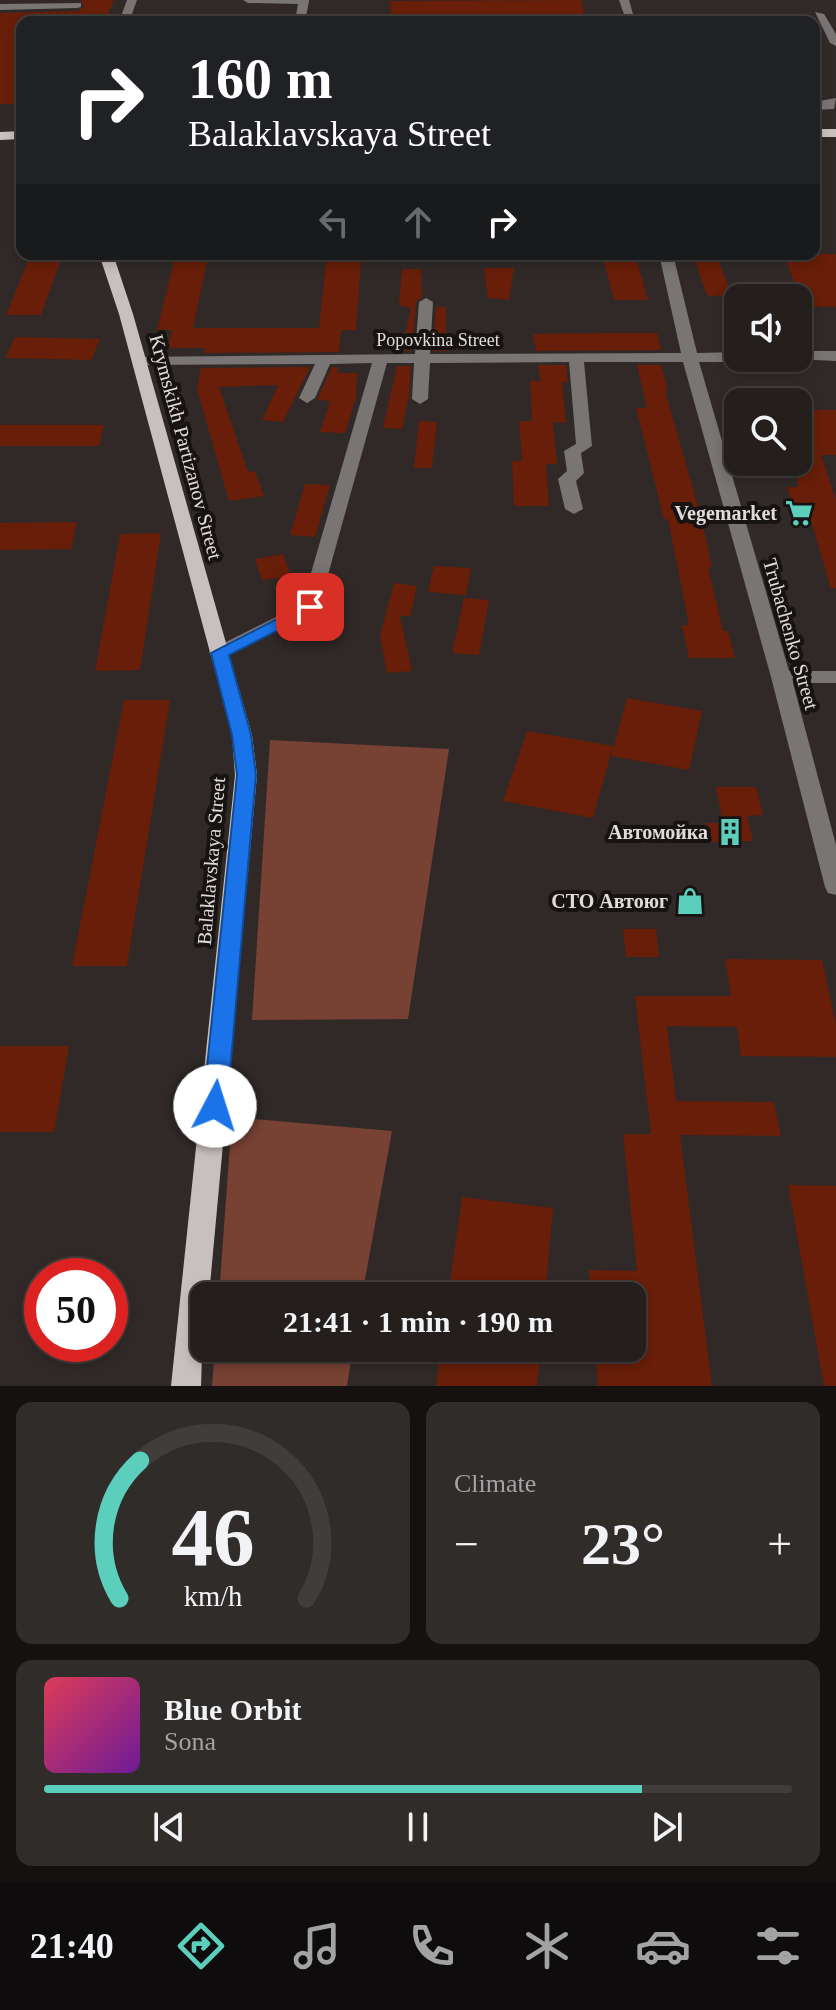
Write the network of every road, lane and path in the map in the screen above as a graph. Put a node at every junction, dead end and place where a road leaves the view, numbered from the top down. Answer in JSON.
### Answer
{"nodes":[{"id":1,"x":248,"y":0,"type":"edge"},
{"id":2,"x":304,"y":0,"type":"edge"},
{"id":3,"x":77,"y":5,"type":"dead end"},
{"id":4,"x":0,"y":7,"type":"edge"},
{"id":5,"x":819,"y":14,"type":"dead end"},
{"id":6,"x":836,"y":43,"type":"edge"},
{"id":7,"x":108,"y":260,"type":"edge"},
{"id":8,"x":667,"y":260,"type":"edge"},
{"id":9,"x":426,"y":302,"type":"dead end"},
{"id":10,"x":812,"y":356,"type":"edge"},
{"id":11,"x":836,"y":356,"type":"edge"},
{"id":12,"x":690,"y":357,"type":"junction"},
{"id":13,"x":724,"y":357,"type":"edge"},
{"id":14,"x":576,"y":358,"type":"junction"},
{"id":15,"x":381,"y":359,"type":"junction"},
{"id":16,"x":422,"y":359,"type":"junction"},
{"id":17,"x":139,"y":360,"type":"junction"},
{"id":18,"x":324,"y":360,"type":"junction"},
{"id":19,"x":307,"y":398,"type":"dead end"},
{"id":20,"x":420,"y":399,"type":"dead end"},
{"id":21,"x":574,"y":509,"type":"dead end"},
{"id":22,"x":219,"y":653,"type":"junction"},
{"id":23,"x":781,"y":677,"type":"junction"},
{"id":24,"x":836,"y":677,"type":"edge"},
{"id":25,"x":836,"y":887,"type":"edge"},
{"id":26,"x":186,"y":1386,"type":"edge"}],
"edges":[{"from":1,"to":2,"type":"street"},
{"from":3,"to":4,"type":"street"},
{"from":5,"to":6,"type":"street"},
{"from":7,"to":17,"type":"main road","name":"Krymskikh Partizanov Street"},
{"from":8,"to":12,"type":"street","name":"Trubachenko Street"},
{"from":9,"to":16,"type":"street"},
{"from":10,"to":11,"type":"street"},
{"from":12,"to":13,"type":"street","name":"Popovkina Street"},
{"from":12,"to":14,"type":"street","name":"Popovkina Street"},
{"from":12,"to":23,"type":"street","name":"Trubachenko Street"},
{"from":14,"to":16,"type":"street","name":"Popovkina Street"},
{"from":14,"to":21,"type":"street"},
{"from":15,"to":16,"type":"street","name":"Popovkina Street"},
{"from":15,"to":18,"type":"street","name":"Popovkina Street"},
{"from":15,"to":22,"type":"street"},
{"from":16,"to":20,"type":"street"},
{"from":17,"to":18,"type":"street","name":"Popovkina Street"},
{"from":17,"to":22,"type":"main road","name":"Krymskikh Partizanov Street"},
{"from":18,"to":19,"type":"street"},
{"from":22,"to":26,"type":"main road","name":"Balaklavskaya Street"},
{"from":23,"to":24,"type":"street"},
{"from":23,"to":25,"type":"street","name":"Trubachenko Street"}]}
